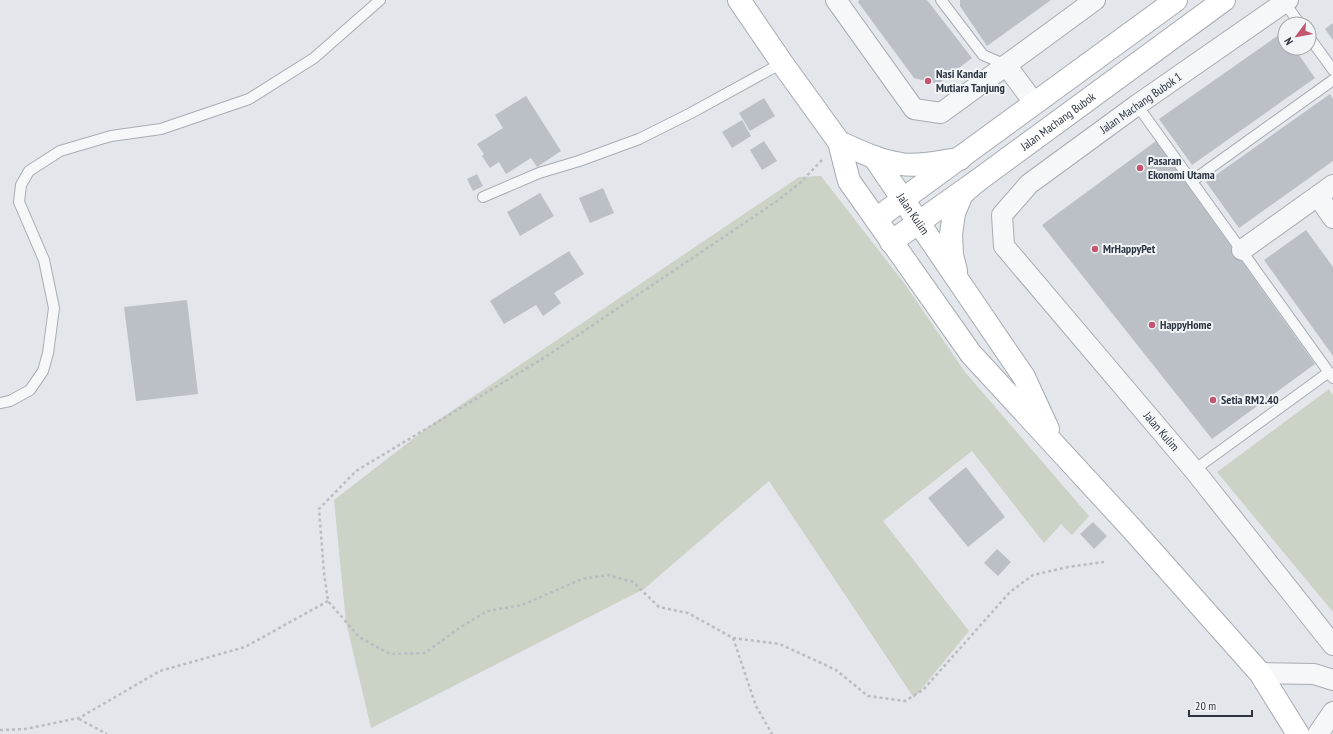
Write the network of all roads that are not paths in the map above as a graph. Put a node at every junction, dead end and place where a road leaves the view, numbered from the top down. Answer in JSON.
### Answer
{"nodes":[{"id":1,"x":380,"y":0,"type":"edge"},
{"id":2,"x":739,"y":0,"type":"edge"},
{"id":3,"x":836,"y":0,"type":"edge"},
{"id":4,"x":1095,"y":0,"type":"edge"},
{"id":5,"x":1176,"y":0,"type":"edge"},
{"id":6,"x":1224,"y":0,"type":"edge"},
{"id":7,"x":943,"y":1,"type":"edge"},
{"id":8,"x":1285,"y":1,"type":"edge"},
{"id":9,"x":1295,"y":16,"type":"edge"},
{"id":10,"x":1317,"y":48,"type":"edge"},
{"id":11,"x":782,"y":63,"type":"junction"},
{"id":12,"x":1006,"y":65,"type":"junction"},
{"id":13,"x":1333,"y":70,"type":"edge"},
{"id":14,"x":1333,"y":80,"type":"edge"},
{"id":15,"x":1035,"y":104,"type":"junction"},
{"id":16,"x":1137,"y":105,"type":"junction"},
{"id":17,"x":839,"y":142,"type":"junction"},
{"id":18,"x":874,"y":157,"type":"junction"},
{"id":19,"x":960,"y":159,"type":"junction"},
{"id":20,"x":977,"y":181,"type":"junction"},
{"id":21,"x":1192,"y":181,"type":"junction"},
{"id":22,"x":1325,"y":190,"type":"edge"},
{"id":23,"x":483,"y":197,"type":"dead end"},
{"id":24,"x":903,"y":200,"type":"junction"},
{"id":25,"x":1002,"y":215,"type":"joint"},
{"id":26,"x":1333,"y":218,"type":"edge"},
{"id":27,"x":876,"y":219,"type":"junction"},
{"id":28,"x":919,"y":222,"type":"junction"},
{"id":29,"x":891,"y":242,"type":"junction"},
{"id":30,"x":1242,"y":250,"type":"junction"},
{"id":31,"x":958,"y":280,"type":"junction"},
{"id":32,"x":1331,"y":375,"type":"edge"},
{"id":33,"x":0,"y":403,"type":"edge"},
{"id":34,"x":1057,"y":448,"type":"junction"},
{"id":35,"x":1194,"y":470,"type":"junction"},
{"id":36,"x":1333,"y":645,"type":"edge"},
{"id":37,"x":1260,"y":673,"type":"junction"},
{"id":38,"x":1333,"y":680,"type":"edge"},
{"id":39,"x":1333,"y":712,"type":"edge"},
{"id":40,"x":1298,"y":734,"type":"edge"},
{"id":41,"x":1318,"y":734,"type":"edge"}],
"edges":[{"from":1,"to":33,"type":"lane"},
{"from":2,"to":11,"type":"main road","name":"Jalan Kulim"},
{"from":3,"to":12,"type":"street"},
{"from":4,"to":12,"type":"street"},
{"from":5,"to":15,"type":"main road"},
{"from":6,"to":20,"type":"main road","name":"Jalan Machang Bubok"},
{"from":7,"to":12,"type":"lane"},
{"from":8,"to":9,"type":"lane"},
{"from":8,"to":16,"type":"street","name":"Jalan Machang Bubok 1"},
{"from":10,"to":13,"type":"lane"},
{"from":11,"to":17,"type":"main road","name":"Jalan Kulim"},
{"from":11,"to":23,"type":"lane"},
{"from":12,"to":15,"type":"street"},
{"from":14,"to":21,"type":"lane"},
{"from":15,"to":19,"type":"main road"},
{"from":16,"to":21,"type":"lane"},
{"from":16,"to":25,"type":"street","name":"Jalan Machang Bubok 1"},
{"from":17,"to":18,"type":"main road"},
{"from":17,"to":27,"type":"main road","name":"Jalan Kulim"},
{"from":18,"to":19,"type":"main road"},
{"from":18,"to":24,"type":"main road","name":"Jalan Kulim"},
{"from":19,"to":24,"type":"main road"},
{"from":20,"to":28,"type":"main road","name":"Jalan Machang Bubok"},
{"from":20,"to":31,"type":"main road"},
{"from":21,"to":30,"type":"lane"},
{"from":22,"to":26,"type":"street"},
{"from":22,"to":30,"type":"street"},
{"from":24,"to":27,"type":"main road"},
{"from":24,"to":28,"type":"main road","name":"Jalan Kulim"},
{"from":25,"to":35,"type":"street","name":"Jalan Kulim"},
{"from":27,"to":29,"type":"main road","name":"Jalan Kulim"},
{"from":28,"to":29,"type":"main road","name":"Jalan Machang Bubok"},
{"from":28,"to":31,"type":"main road","name":"Jalan Kulim"},
{"from":29,"to":34,"type":"main road","name":"Jalan Kulim"},
{"from":30,"to":32,"type":"lane"},
{"from":31,"to":34,"type":"main road","name":"Jalan Kulim"},
{"from":32,"to":35,"type":"lane"},
{"from":34,"to":37,"type":"main road","name":"Jalan Kulim"},
{"from":35,"to":36,"type":"street","name":"Jalan Kulim"},
{"from":37,"to":38,"type":"street"},
{"from":37,"to":40,"type":"main road","name":"Jalan Kulim"},
{"from":39,"to":41,"type":"street"}]}
